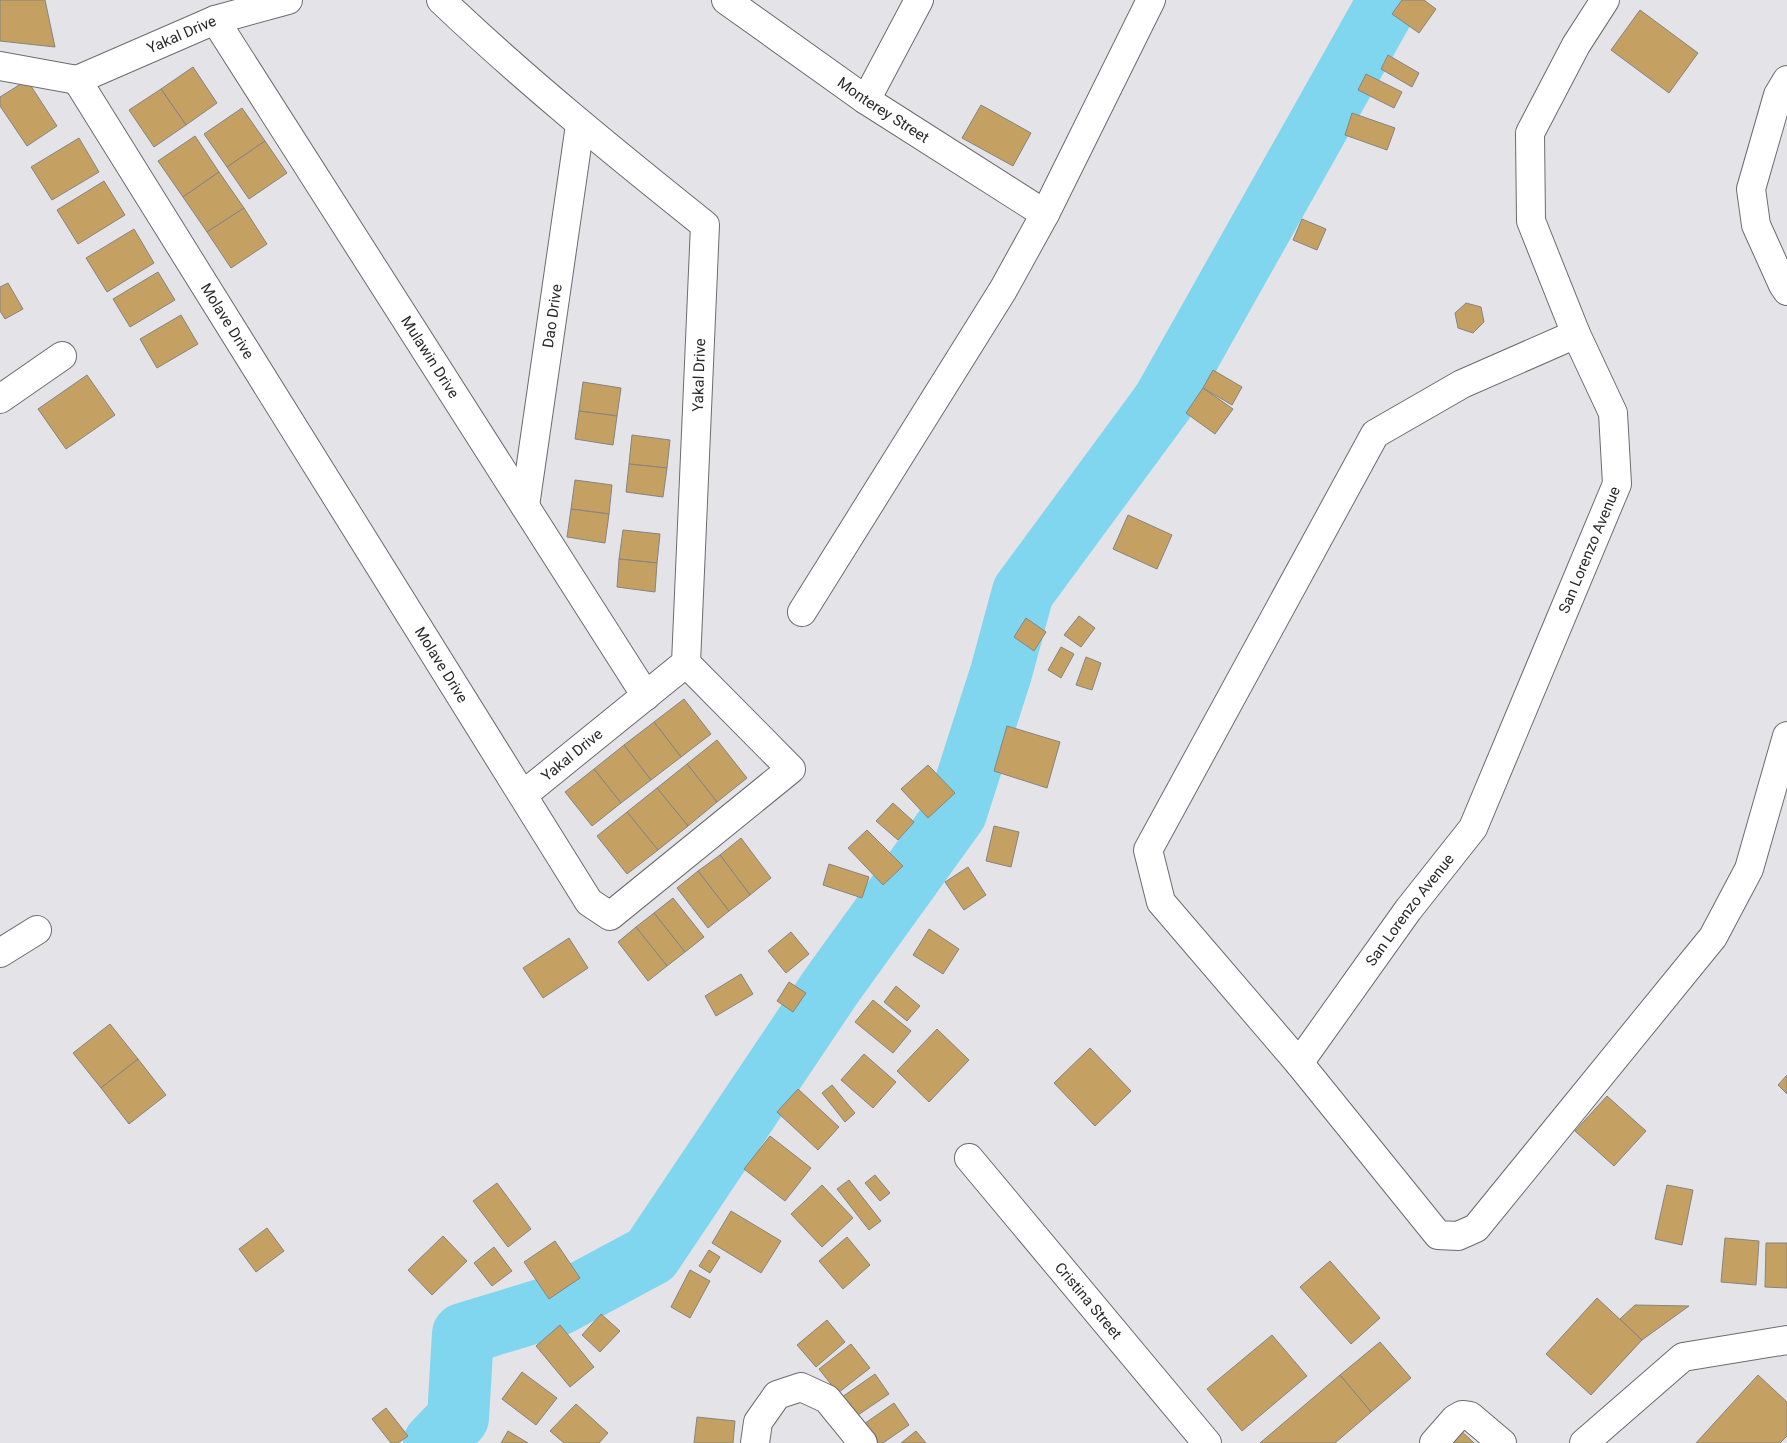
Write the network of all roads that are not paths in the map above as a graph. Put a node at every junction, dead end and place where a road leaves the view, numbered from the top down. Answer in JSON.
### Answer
{"nodes":[{"id":1,"x":288,"y":0,"type":"edge"},
{"id":2,"x":441,"y":0,"type":"edge"},
{"id":3,"x":726,"y":0,"type":"edge"},
{"id":4,"x":919,"y":0,"type":"edge"},
{"id":5,"x":1151,"y":0,"type":"edge"},
{"id":6,"x":1605,"y":0,"type":"edge"},
{"id":7,"x":215,"y":20,"type":"junction"},
{"id":8,"x":0,"y":66,"type":"edge"},
{"id":9,"x":77,"y":80,"type":"junction"},
{"id":10,"x":1787,"y":80,"type":"edge"},
{"id":11,"x":866,"y":100,"type":"junction"},
{"id":12,"x":580,"y":124,"type":"junction"},
{"id":13,"x":1045,"y":214,"type":"junction"},
{"id":14,"x":1787,"y":290,"type":"edge"},
{"id":15,"x":1576,"y":334,"type":"junction"},
{"id":16,"x":62,"y":356,"type":"dead end"},
{"id":17,"x":0,"y":399,"type":"edge"},
{"id":18,"x":525,"y":506,"type":"junction"},
{"id":19,"x":802,"y":612,"type":"dead end"},
{"id":20,"x":686,"y":663,"type":"junction"},
{"id":21,"x":646,"y":696,"type":"junction"},
{"id":22,"x":1787,"y":736,"type":"edge"},
{"id":23,"x":524,"y":795,"type":"junction"},
{"id":24,"x":37,"y":930,"type":"dead end"},
{"id":25,"x":0,"y":953,"type":"edge"},
{"id":26,"x":1299,"y":1063,"type":"junction"},
{"id":27,"x":969,"y":1158,"type":"dead end"},
{"id":28,"x":1787,"y":1340,"type":"edge"},
{"id":29,"x":755,"y":1443,"type":"edge"},
{"id":30,"x":863,"y":1443,"type":"edge"},
{"id":31,"x":1207,"y":1443,"type":"edge"},
{"id":32,"x":1434,"y":1443,"type":"edge"},
{"id":33,"x":1502,"y":1443,"type":"edge"},
{"id":34,"x":1584,"y":1443,"type":"edge"}],
"edges":[{"from":1,"to":7,"type":"street","name":"Yakal Drive"},
{"from":2,"to":12,"type":"street","name":"Yakal Drive"},
{"from":3,"to":11,"type":"street","name":"Monterey Street"},
{"from":4,"to":11,"type":"street"},
{"from":5,"to":13,"type":"street"},
{"from":6,"to":15,"type":"street","name":"San Lorenzo Avenue"},
{"from":7,"to":9,"type":"street","name":"Yakal Drive"},
{"from":7,"to":18,"type":"street","name":"Mulawin Drive"},
{"from":8,"to":9,"type":"street"},
{"from":9,"to":23,"type":"street","name":"Molave Drive"},
{"from":10,"to":14,"type":"street"},
{"from":11,"to":13,"type":"street","name":"Monterey Street"},
{"from":12,"to":18,"type":"street","name":"Dao Drive"},
{"from":12,"to":20,"type":"street","name":"Yakal Drive"},
{"from":13,"to":19,"type":"street"},
{"from":15,"to":26,"type":"street","name":"San Lorenzo Avenue"},
{"from":15,"to":26,"type":"street"},
{"from":16,"to":17,"type":"street"},
{"from":18,"to":21,"type":"street","name":"Mulawin Drive"},
{"from":20,"to":21,"type":"street","name":"Yakal Drive"},
{"from":20,"to":23,"type":"street","name":"Molave Drive"},
{"from":21,"to":23,"type":"street","name":"Yakal Drive"},
{"from":22,"to":26,"type":"street"},
{"from":24,"to":25,"type":"street"},
{"from":27,"to":31,"type":"street","name":"Cristina Street"},
{"from":28,"to":34,"type":"street"},
{"from":29,"to":30,"type":"street"},
{"from":32,"to":33,"type":"street"}]}
